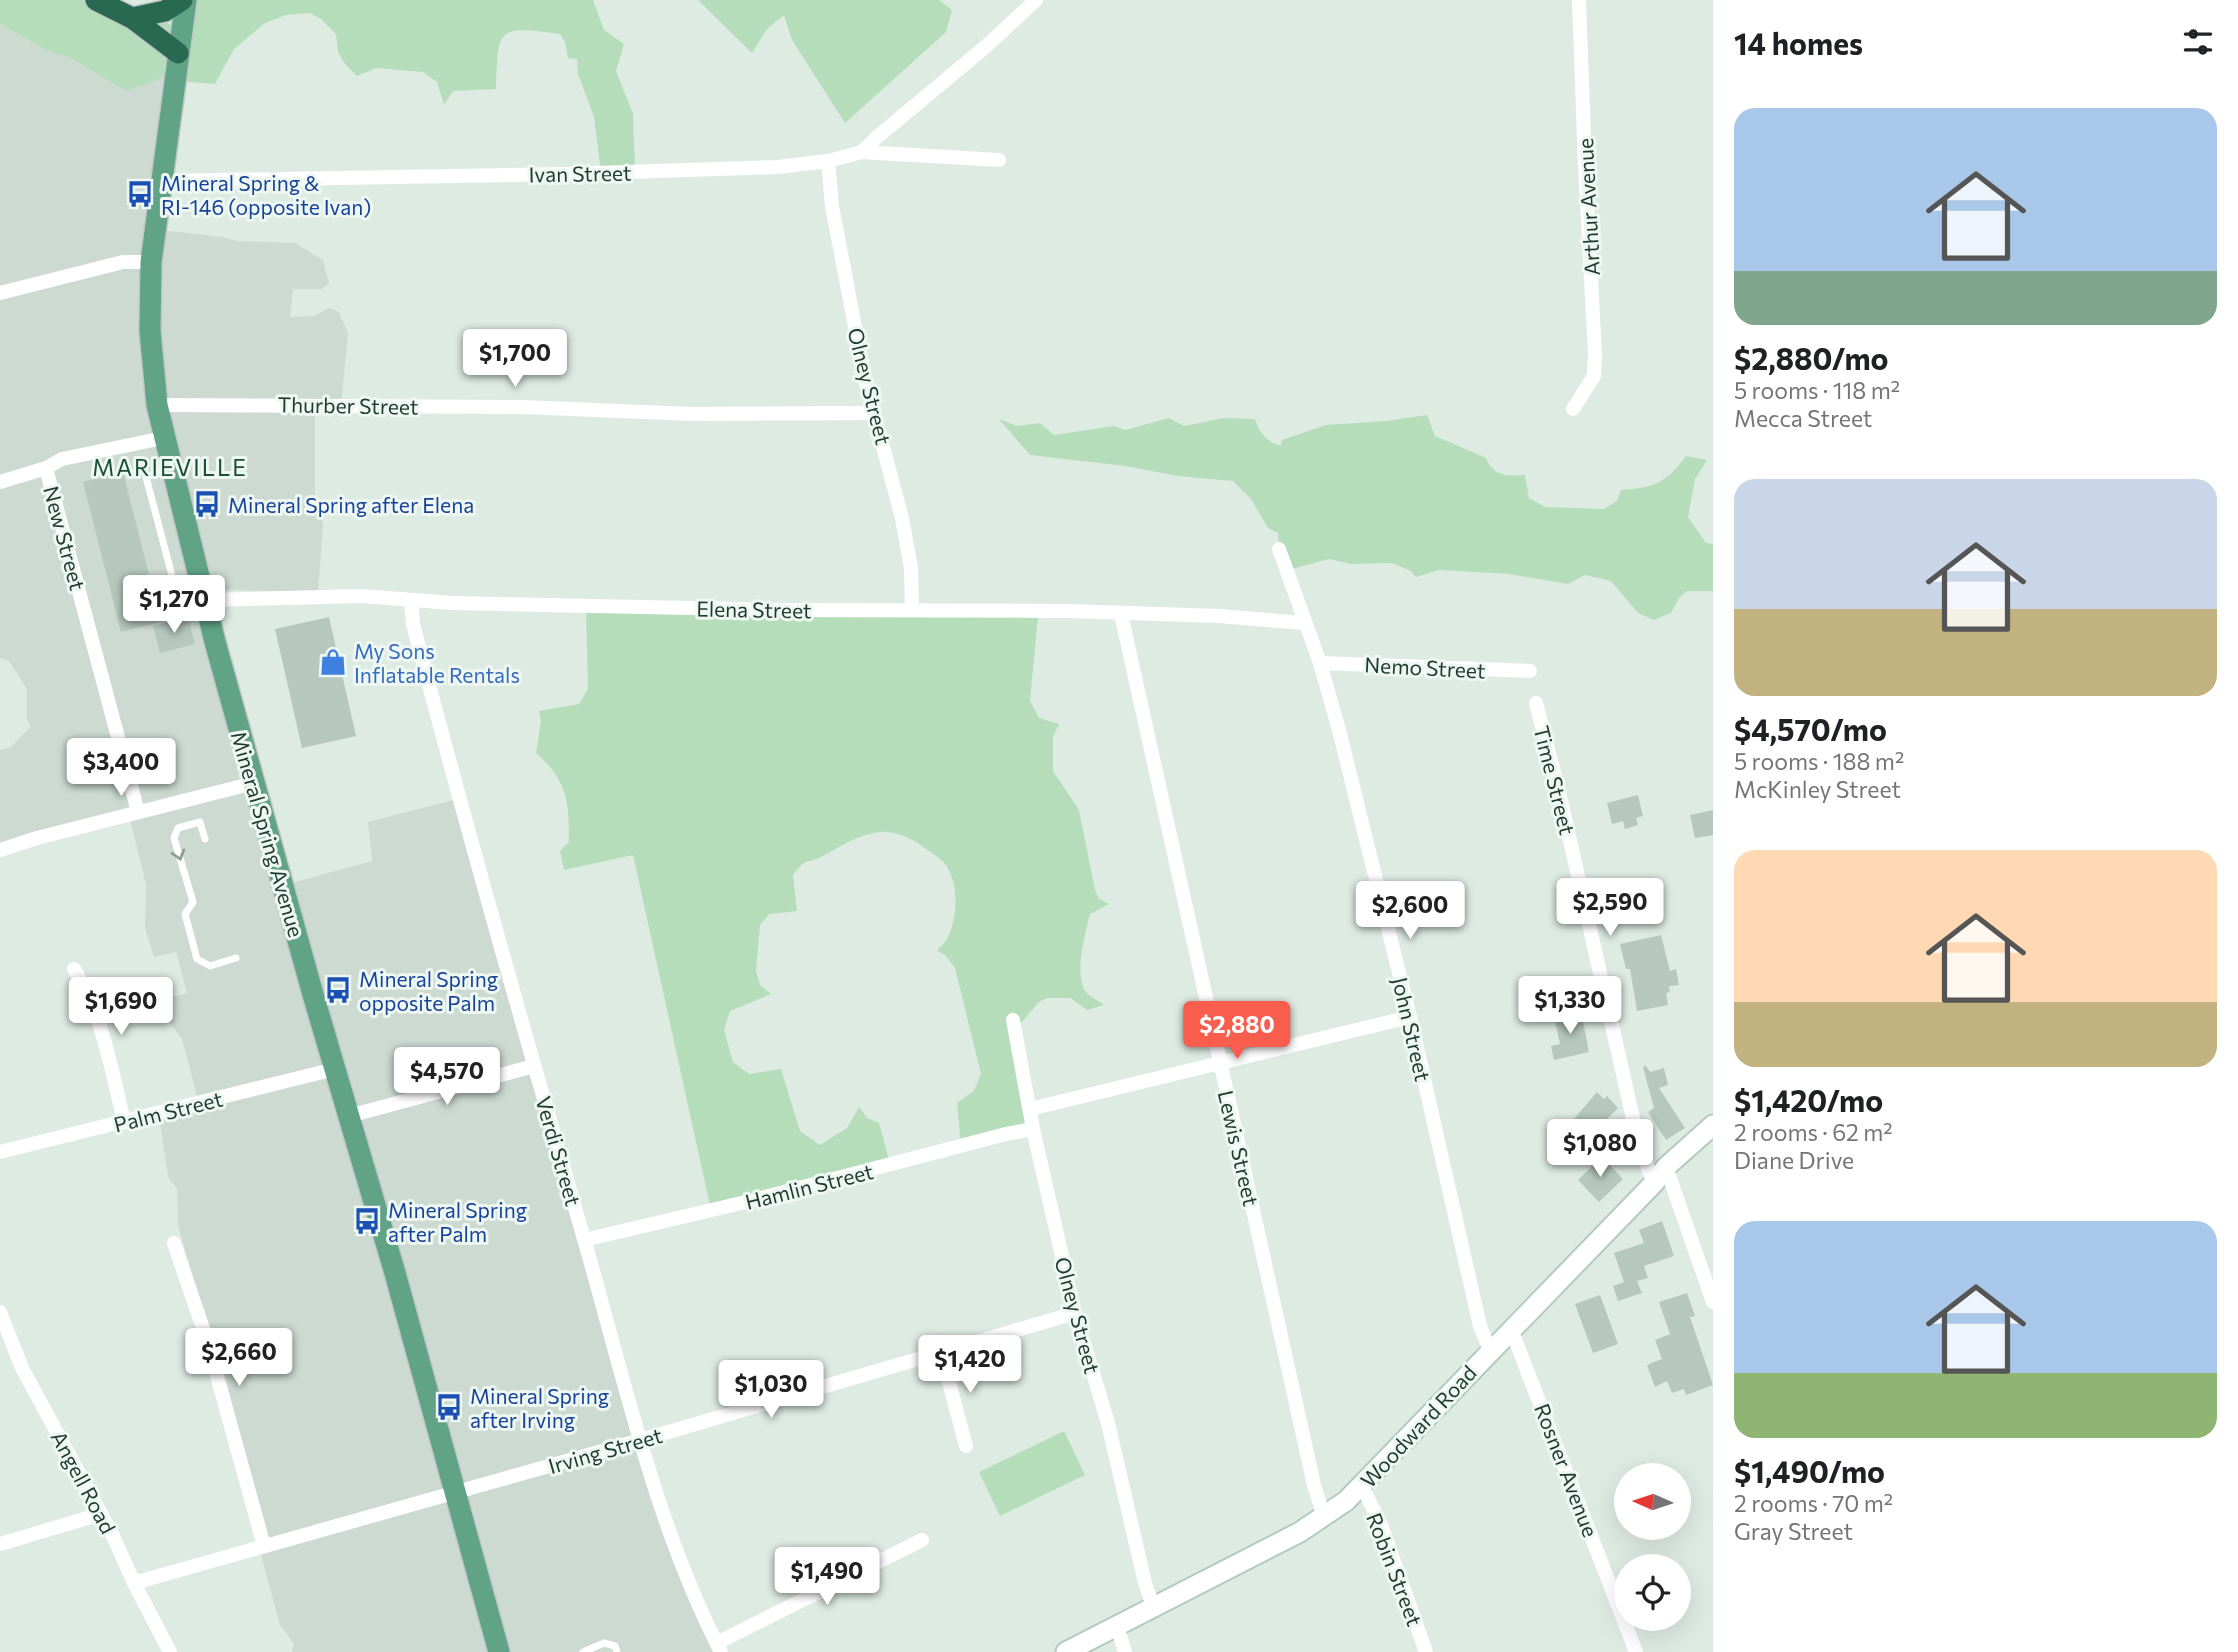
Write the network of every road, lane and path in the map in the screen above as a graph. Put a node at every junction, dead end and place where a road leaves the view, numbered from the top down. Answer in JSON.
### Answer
{"nodes":[{"id":1,"x":96,"y":0,"type":"edge"},
{"id":2,"x":184,"y":0,"type":"edge"},
{"id":3,"x":1036,"y":0,"type":"edge"},
{"id":4,"x":1579,"y":0,"type":"edge"},
{"id":5,"x":132,"y":18,"type":"junction"},
{"id":6,"x":178,"y":53,"type":"junction"},
{"id":7,"x":862,"y":152,"type":"junction"},
{"id":8,"x":999,"y":160,"type":"dead end"},
{"id":9,"x":828,"y":161,"type":"junction"},
{"id":10,"x":160,"y":181,"type":"junction"},
{"id":11,"x":151,"y":262,"type":"junction"},
{"id":12,"x":0,"y":293,"type":"edge"},
{"id":13,"x":157,"y":405,"type":"junction"},
{"id":14,"x":1573,"y":409,"type":"dead end"},
{"id":15,"x":875,"y":413,"type":"junction"},
{"id":16,"x":163,"y":438,"type":"junction"},
{"id":17,"x":46,"y":468,"type":"junction"},
{"id":18,"x":0,"y":482,"type":"edge"},
{"id":19,"x":1279,"y":549,"type":"dead end"},
{"id":20,"x":204,"y":600,"type":"junction"},
{"id":21,"x":411,"y":600,"type":"junction"},
{"id":22,"x":912,"y":610,"type":"junction"},
{"id":23,"x":1121,"y":614,"type":"junction"},
{"id":24,"x":1304,"y":623,"type":"junction"},
{"id":25,"x":1320,"y":663,"type":"junction"},
{"id":26,"x":1530,"y":671,"type":"dead end"},
{"id":27,"x":1536,"y":703,"type":"dead end"},
{"id":28,"x":254,"y":783,"type":"junction"},
{"id":29,"x":138,"y":812,"type":"junction"},
{"id":30,"x":205,"y":839,"type":"dead end"},
{"id":31,"x":0,"y":850,"type":"edge"},
{"id":32,"x":236,"y":958,"type":"dead end"},
{"id":33,"x":74,"y":969,"type":"dead end"},
{"id":34,"x":1410,"y":1017,"type":"junction"},
{"id":35,"x":1013,"y":1020,"type":"dead end"},
{"id":36,"x":1220,"y":1064,"type":"junction"},
{"id":37,"x":534,"y":1066,"type":"junction"},
{"id":38,"x":335,"y":1069,"type":"junction"},
{"id":39,"x":1030,"y":1109,"type":"junction"},
{"id":40,"x":349,"y":1116,"type":"junction"},
{"id":41,"x":124,"y":1122,"type":"junction"},
{"id":42,"x":1713,"y":1125,"type":"edge"},
{"id":43,"x":1033,"y":1129,"type":"junction"},
{"id":44,"x":0,"y":1152,"type":"edge"},
{"id":45,"x":1660,"y":1175,"type":"junction"},
{"id":46,"x":584,"y":1240,"type":"junction"},
{"id":47,"x":174,"y":1243,"type":"dead end"},
{"id":48,"x":1713,"y":1302,"type":"edge"},
{"id":49,"x":0,"y":1312,"type":"edge"},
{"id":50,"x":1075,"y":1313,"type":"junction"},
{"id":51,"x":1511,"y":1329,"type":"junction"},
{"id":52,"x":5,"y":1341,"type":"edge"},
{"id":53,"x":1489,"y":1351,"type":"junction"},
{"id":54,"x":940,"y":1352,"type":"junction"},
{"id":55,"x":641,"y":1440,"type":"junction"},
{"id":56,"x":965,"y":1446,"type":"dead end"},
{"id":57,"x":1362,"y":1486,"type":"junction"},
{"id":58,"x":455,"y":1492,"type":"junction"},
{"id":59,"x":101,"y":1514,"type":"junction"},
{"id":60,"x":1324,"y":1517,"type":"junction"},
{"id":61,"x":922,"y":1540,"type":"dead end"},
{"id":62,"x":0,"y":1544,"type":"edge"},
{"id":63,"x":264,"y":1546,"type":"junction"},
{"id":64,"x":134,"y":1583,"type":"junction"},
{"id":65,"x":1153,"y":1606,"type":"junction"},
{"id":66,"x":1117,"y":1626,"type":"junction"},
{"id":67,"x":719,"y":1648,"type":"edge"},
{"id":68,"x":170,"y":1652,"type":"edge"},
{"id":69,"x":499,"y":1652,"type":"edge"},
{"id":70,"x":583,"y":1652,"type":"edge"},
{"id":71,"x":618,"y":1652,"type":"edge"},
{"id":72,"x":1066,"y":1652,"type":"edge"},
{"id":73,"x":1125,"y":1652,"type":"edge"},
{"id":74,"x":1426,"y":1652,"type":"edge"},
{"id":75,"x":1636,"y":1652,"type":"edge"}],
"edges":[{"from":1,"to":5,"type":"highway"},
{"from":2,"to":5,"type":"highway"},
{"from":2,"to":6,"type":"main road","name":"Mineral Spring Avenue"},
{"from":3,"to":7,"type":"street"},
{"from":4,"to":14,"type":"street","name":"Arthur Avenue"},
{"from":5,"to":6,"type":"highway"},
{"from":6,"to":10,"type":"main road","name":"Mineral Spring Avenue"},
{"from":7,"to":8,"type":"street","name":"Ivan Street"},
{"from":7,"to":9,"type":"street","name":"Ivan Street"},
{"from":9,"to":10,"type":"street","name":"Ivan Street"},
{"from":9,"to":15,"type":"street","name":"Olney Street"},
{"from":10,"to":11,"type":"main road","name":"Mineral Spring Avenue"},
{"from":11,"to":12,"type":"street"},
{"from":11,"to":13,"type":"main road","name":"Mineral Spring Avenue"},
{"from":13,"to":15,"type":"street","name":"Thurber Street"},
{"from":13,"to":16,"type":"main road","name":"Mineral Spring Avenue"},
{"from":15,"to":22,"type":"street","name":"Olney Street"},
{"from":16,"to":17,"type":"street"},
{"from":16,"to":20,"type":"main road","name":"Mineral Spring Avenue"},
{"from":17,"to":18,"type":"street"},
{"from":17,"to":29,"type":"street","name":"New Street"},
{"from":19,"to":24,"type":"street","name":"John Street"},
{"from":20,"to":21,"type":"street","name":"Elena Street"},
{"from":20,"to":28,"type":"main road","name":"Mineral Spring Avenue"},
{"from":21,"to":22,"type":"street","name":"Elena Street"},
{"from":21,"to":37,"type":"street","name":"Verdi Street"},
{"from":22,"to":23,"type":"street","name":"Elena Street"},
{"from":23,"to":24,"type":"street","name":"Elena Street"},
{"from":23,"to":36,"type":"street","name":"Lewis Street"},
{"from":24,"to":25,"type":"street","name":"John Street"},
{"from":25,"to":26,"type":"street","name":"Nemo Street"},
{"from":25,"to":34,"type":"street","name":"John Street"},
{"from":27,"to":45,"type":"street","name":"Time Street"},
{"from":28,"to":29,"type":"street"},
{"from":28,"to":38,"type":"main road","name":"Mineral Spring Avenue"},
{"from":29,"to":31,"type":"street"},
{"from":30,"to":32,"type":"lane","one_way":true},
{"from":33,"to":41,"type":"street"},
{"from":34,"to":36,"type":"street"},
{"from":34,"to":53,"type":"street","name":"John Street"},
{"from":35,"to":39,"type":"street","name":"Olney Street"},
{"from":36,"to":39,"type":"street"},
{"from":36,"to":60,"type":"street","name":"Lewis Street"},
{"from":37,"to":40,"type":"street"},
{"from":37,"to":46,"type":"street","name":"Verdi Street"},
{"from":38,"to":40,"type":"main road","name":"Mineral Spring Avenue"},
{"from":38,"to":41,"type":"street","name":"Palm Street"},
{"from":39,"to":43,"type":"street","name":"Olney Street"},
{"from":40,"to":58,"type":"main road","name":"Mineral Spring Avenue"},
{"from":41,"to":44,"type":"street","name":"Palm Street"},
{"from":42,"to":45,"type":"street","name":"Woodward Road"},
{"from":43,"to":46,"type":"street","name":"Hamlin Street"},
{"from":43,"to":50,"type":"street","name":"Olney Street"},
{"from":45,"to":48,"type":"street","name":"Time Street"},
{"from":45,"to":51,"type":"street","name":"Woodward Road"},
{"from":46,"to":55,"type":"street","name":"Verdi Street"},
{"from":47,"to":63,"type":"street"},
{"from":49,"to":52,"type":"street","name":"Angell Road"},
{"from":50,"to":54,"type":"street","name":"Irving Street"},
{"from":50,"to":65,"type":"street","name":"Olney Street"},
{"from":51,"to":53,"type":"street","name":"Woodward Road"},
{"from":51,"to":75,"type":"street","name":"Rosner Avenue"},
{"from":52,"to":59,"type":"street","name":"Angell Road"},
{"from":53,"to":57,"type":"street","name":"Woodward Road"},
{"from":54,"to":55,"type":"street","name":"Irving Street"},
{"from":54,"to":56,"type":"street"},
{"from":55,"to":58,"type":"street","name":"Irving Street"},
{"from":55,"to":67,"type":"street","name":"Verdi Street"},
{"from":57,"to":60,"type":"street","name":"Woodward Road"},
{"from":57,"to":74,"type":"street","name":"Robin Street"},
{"from":58,"to":63,"type":"street","name":"Irving Street"},
{"from":58,"to":69,"type":"main road","name":"Mineral Spring Avenue"},
{"from":59,"to":62,"type":"street"},
{"from":59,"to":64,"type":"street","name":"Angell Road"},
{"from":60,"to":65,"type":"street","name":"Woodward Road"},
{"from":61,"to":67,"type":"street"},
{"from":63,"to":64,"type":"street","name":"Irving Street"},
{"from":64,"to":68,"type":"street","name":"Angell Road"},
{"from":65,"to":66,"type":"street","name":"Woodward Road"},
{"from":66,"to":72,"type":"street","name":"Woodward Road"},
{"from":66,"to":73,"type":"street"},
{"from":70,"to":71,"type":"lane"}]}
